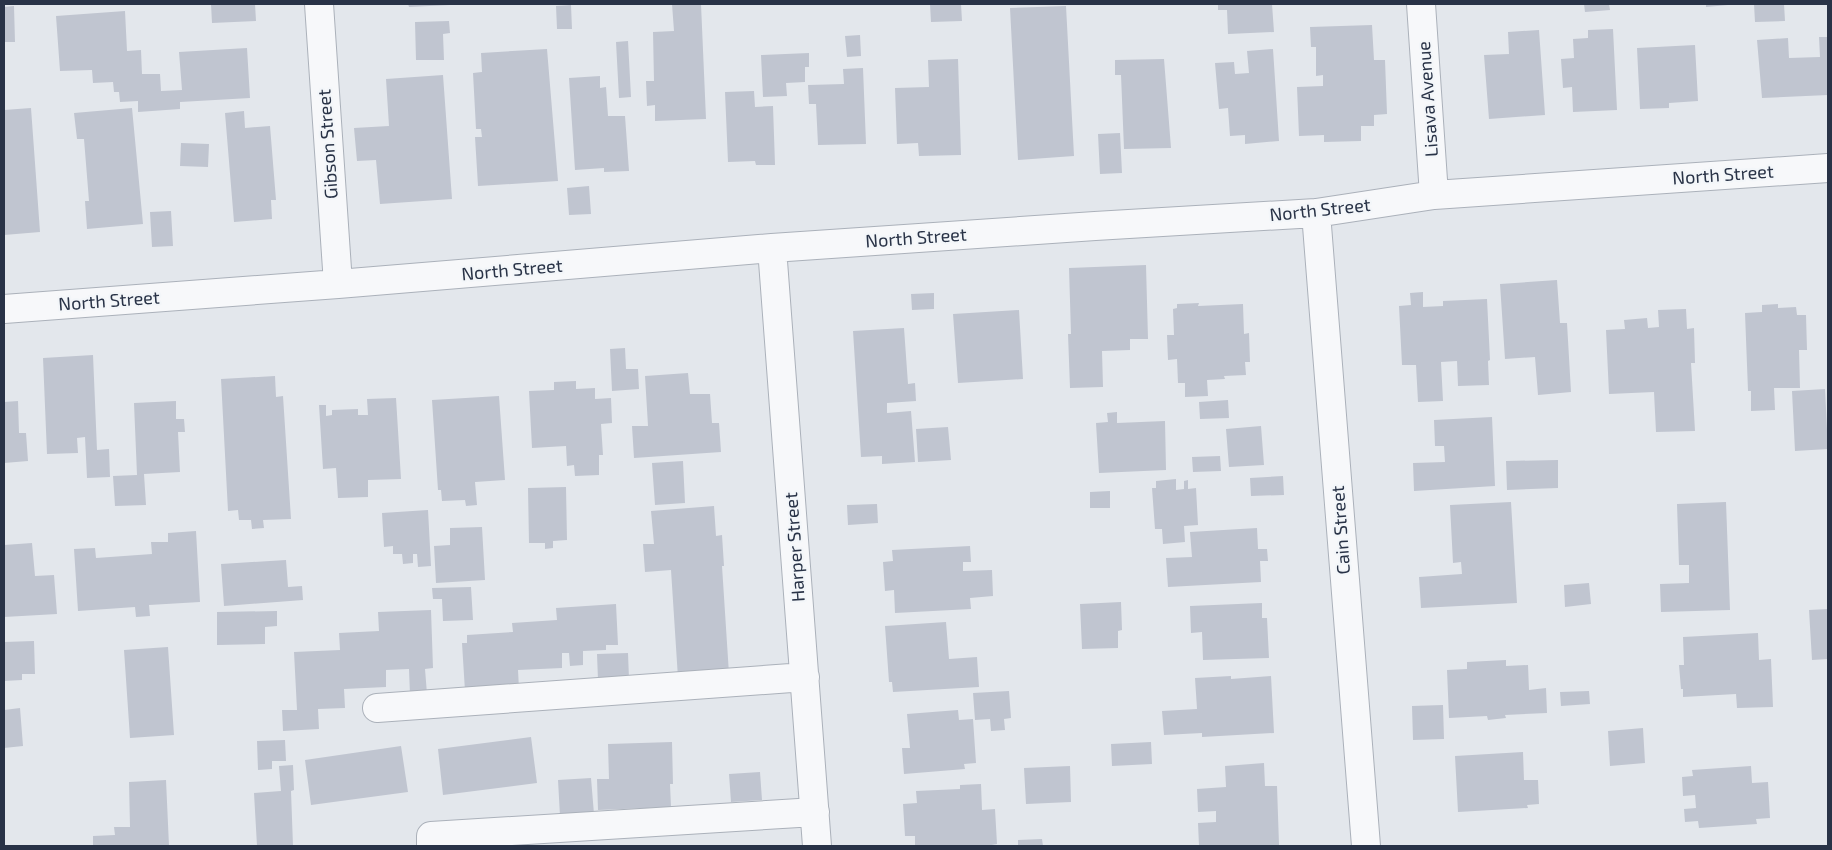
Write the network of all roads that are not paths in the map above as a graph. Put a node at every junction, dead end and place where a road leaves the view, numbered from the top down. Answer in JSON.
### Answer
{"nodes":[{"id":1,"x":318,"y":4,"type":"edge"},
{"id":2,"x":1421,"y":4,"type":"edge"},
{"id":3,"x":1828,"y":168,"type":"edge"},
{"id":4,"x":1434,"y":195,"type":"junction"},
{"id":5,"x":1316,"y":213,"type":"junction"},
{"id":6,"x":772,"y":248,"type":"junction"},
{"id":7,"x":338,"y":284,"type":"junction"},
{"id":8,"x":4,"y":309,"type":"edge"},
{"id":9,"x":805,"y":677,"type":"junction"},
{"id":10,"x":377,"y":708,"type":"dead end"},
{"id":11,"x":815,"y":812,"type":"junction"},
{"id":12,"x":431,"y":846,"type":"edge"},
{"id":13,"x":817,"y":846,"type":"edge"},
{"id":14,"x":1366,"y":846,"type":"edge"}],
"edges":[{"from":1,"to":7,"type":"street","name":"Gibson Street"},
{"from":2,"to":4,"type":"street","name":"Lisava Avenue"},
{"from":3,"to":4,"type":"street","name":"North Street"},
{"from":4,"to":5,"type":"street","name":"North Street"},
{"from":5,"to":6,"type":"street","name":"North Street"},
{"from":5,"to":14,"type":"street","name":"Cain Street"},
{"from":6,"to":7,"type":"street","name":"North Street"},
{"from":6,"to":9,"type":"street","name":"Harper Street"},
{"from":7,"to":8,"type":"street","name":"North Street"},
{"from":9,"to":10,"type":"street"},
{"from":9,"to":11,"type":"street","name":"Harper Street"},
{"from":11,"to":12,"type":"street"},
{"from":11,"to":13,"type":"street","name":"Harper Street"}]}
